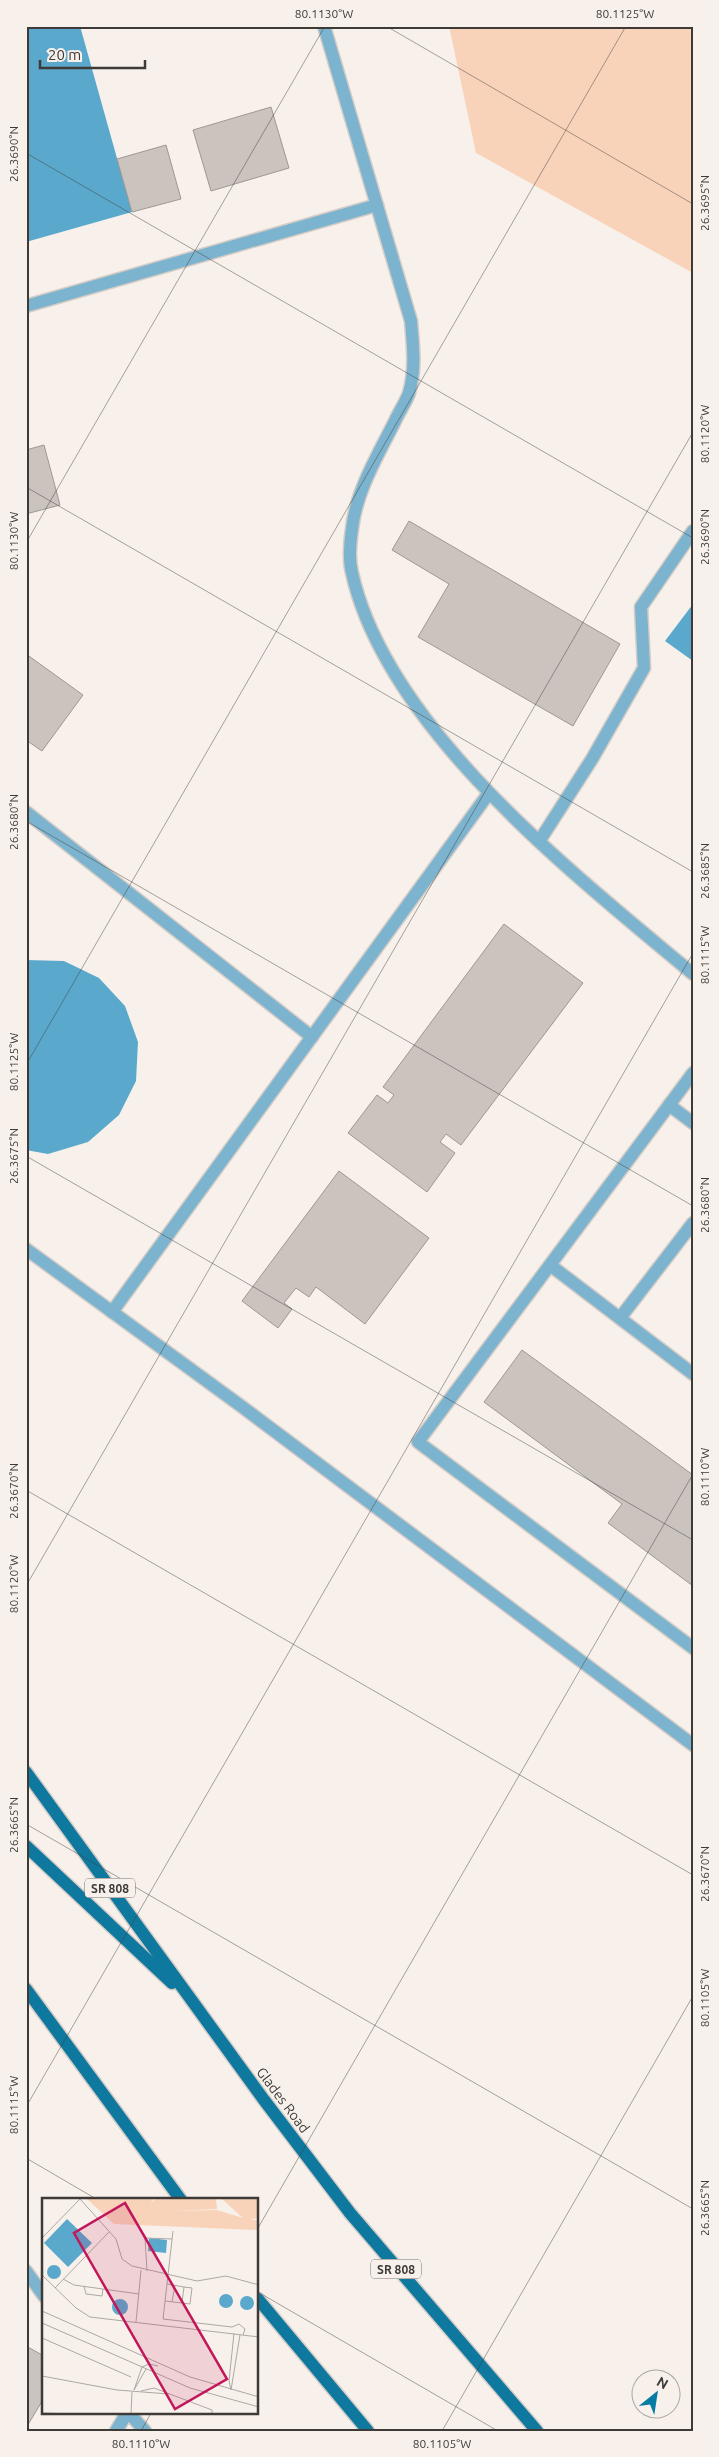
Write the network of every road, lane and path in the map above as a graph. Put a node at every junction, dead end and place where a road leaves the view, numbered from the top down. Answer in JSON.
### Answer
{"nodes":[{"id":1,"x":324,"y":26,"type":"edge"},
{"id":2,"x":377,"y":205,"type":"junction"},
{"id":3,"x":26,"y":306,"type":"edge"},
{"id":4,"x":693,"y":531,"type":"edge"},
{"id":5,"x":489,"y":793,"type":"junction"},
{"id":6,"x":26,"y":812,"type":"edge"},
{"id":7,"x":540,"y":840,"type":"junction"},
{"id":8,"x":693,"y":974,"type":"edge"},
{"id":9,"x":312,"y":1037,"type":"junction"},
{"id":10,"x":693,"y":1073,"type":"edge"},
{"id":11,"x":669,"y":1105,"type":"junction"},
{"id":12,"x":693,"y":1123,"type":"edge"},
{"id":13,"x":693,"y":1223,"type":"edge"},
{"id":14,"x":26,"y":1249,"type":"edge"},
{"id":15,"x":550,"y":1265,"type":"junction"},
{"id":16,"x":112,"y":1312,"type":"junction"},
{"id":17,"x":620,"y":1318,"type":"junction"},
{"id":18,"x":693,"y":1374,"type":"edge"},
{"id":19,"x":693,"y":1648,"type":"edge"},
{"id":20,"x":693,"y":1744,"type":"edge"},
{"id":21,"x":26,"y":1772,"type":"edge"},
{"id":22,"x":26,"y":1846,"type":"edge"},
{"id":23,"x":26,"y":1989,"type":"edge"},
{"id":24,"x":194,"y":2004,"type":"junction"},
{"id":25,"x":180,"y":2198,"type":"edge"},
{"id":26,"x":26,"y":2271,"type":"edge"},
{"id":27,"x":42,"y":2293,"type":"edge"},
{"id":28,"x":259,"y":2299,"type":"edge"},
{"id":29,"x":127,"y":2414,"type":"edge"},
{"id":30,"x":129,"y":2414,"type":"edge"},
{"id":31,"x":116,"y":2431,"type":"edge"},
{"id":32,"x":145,"y":2431,"type":"edge"},
{"id":33,"x":368,"y":2431,"type":"edge"},
{"id":34,"x":537,"y":2431,"type":"edge"}],
"edges":[{"from":1,"to":2,"type":"lane"},
{"from":2,"to":3,"type":"lane"},
{"from":2,"to":5,"type":"lane"},
{"from":4,"to":7,"type":"lane"},
{"from":5,"to":7,"type":"lane"},
{"from":5,"to":9,"type":"lane"},
{"from":6,"to":9,"type":"lane"},
{"from":7,"to":8,"type":"lane"},
{"from":9,"to":16,"type":"lane"},
{"from":10,"to":11,"type":"lane"},
{"from":11,"to":12,"type":"lane"},
{"from":11,"to":15,"type":"lane"},
{"from":13,"to":17,"type":"lane"},
{"from":14,"to":16,"type":"lane"},
{"from":15,"to":17,"type":"lane"},
{"from":15,"to":19,"type":"lane"},
{"from":16,"to":20,"type":"lane"},
{"from":17,"to":18,"type":"lane"},
{"from":21,"to":24,"type":"main road","name":"Glades Road","number":"SR 808"},
{"from":22,"to":24,"type":"main road"},
{"from":23,"to":25,"type":"main road"},
{"from":24,"to":34,"type":"main road","name":"Glades Road","number":"SR 808"},
{"from":26,"to":27,"type":"lane"},
{"from":28,"to":33,"type":"main road"},
{"from":29,"to":31,"type":"lane"},
{"from":30,"to":32,"type":"lane"}]}
